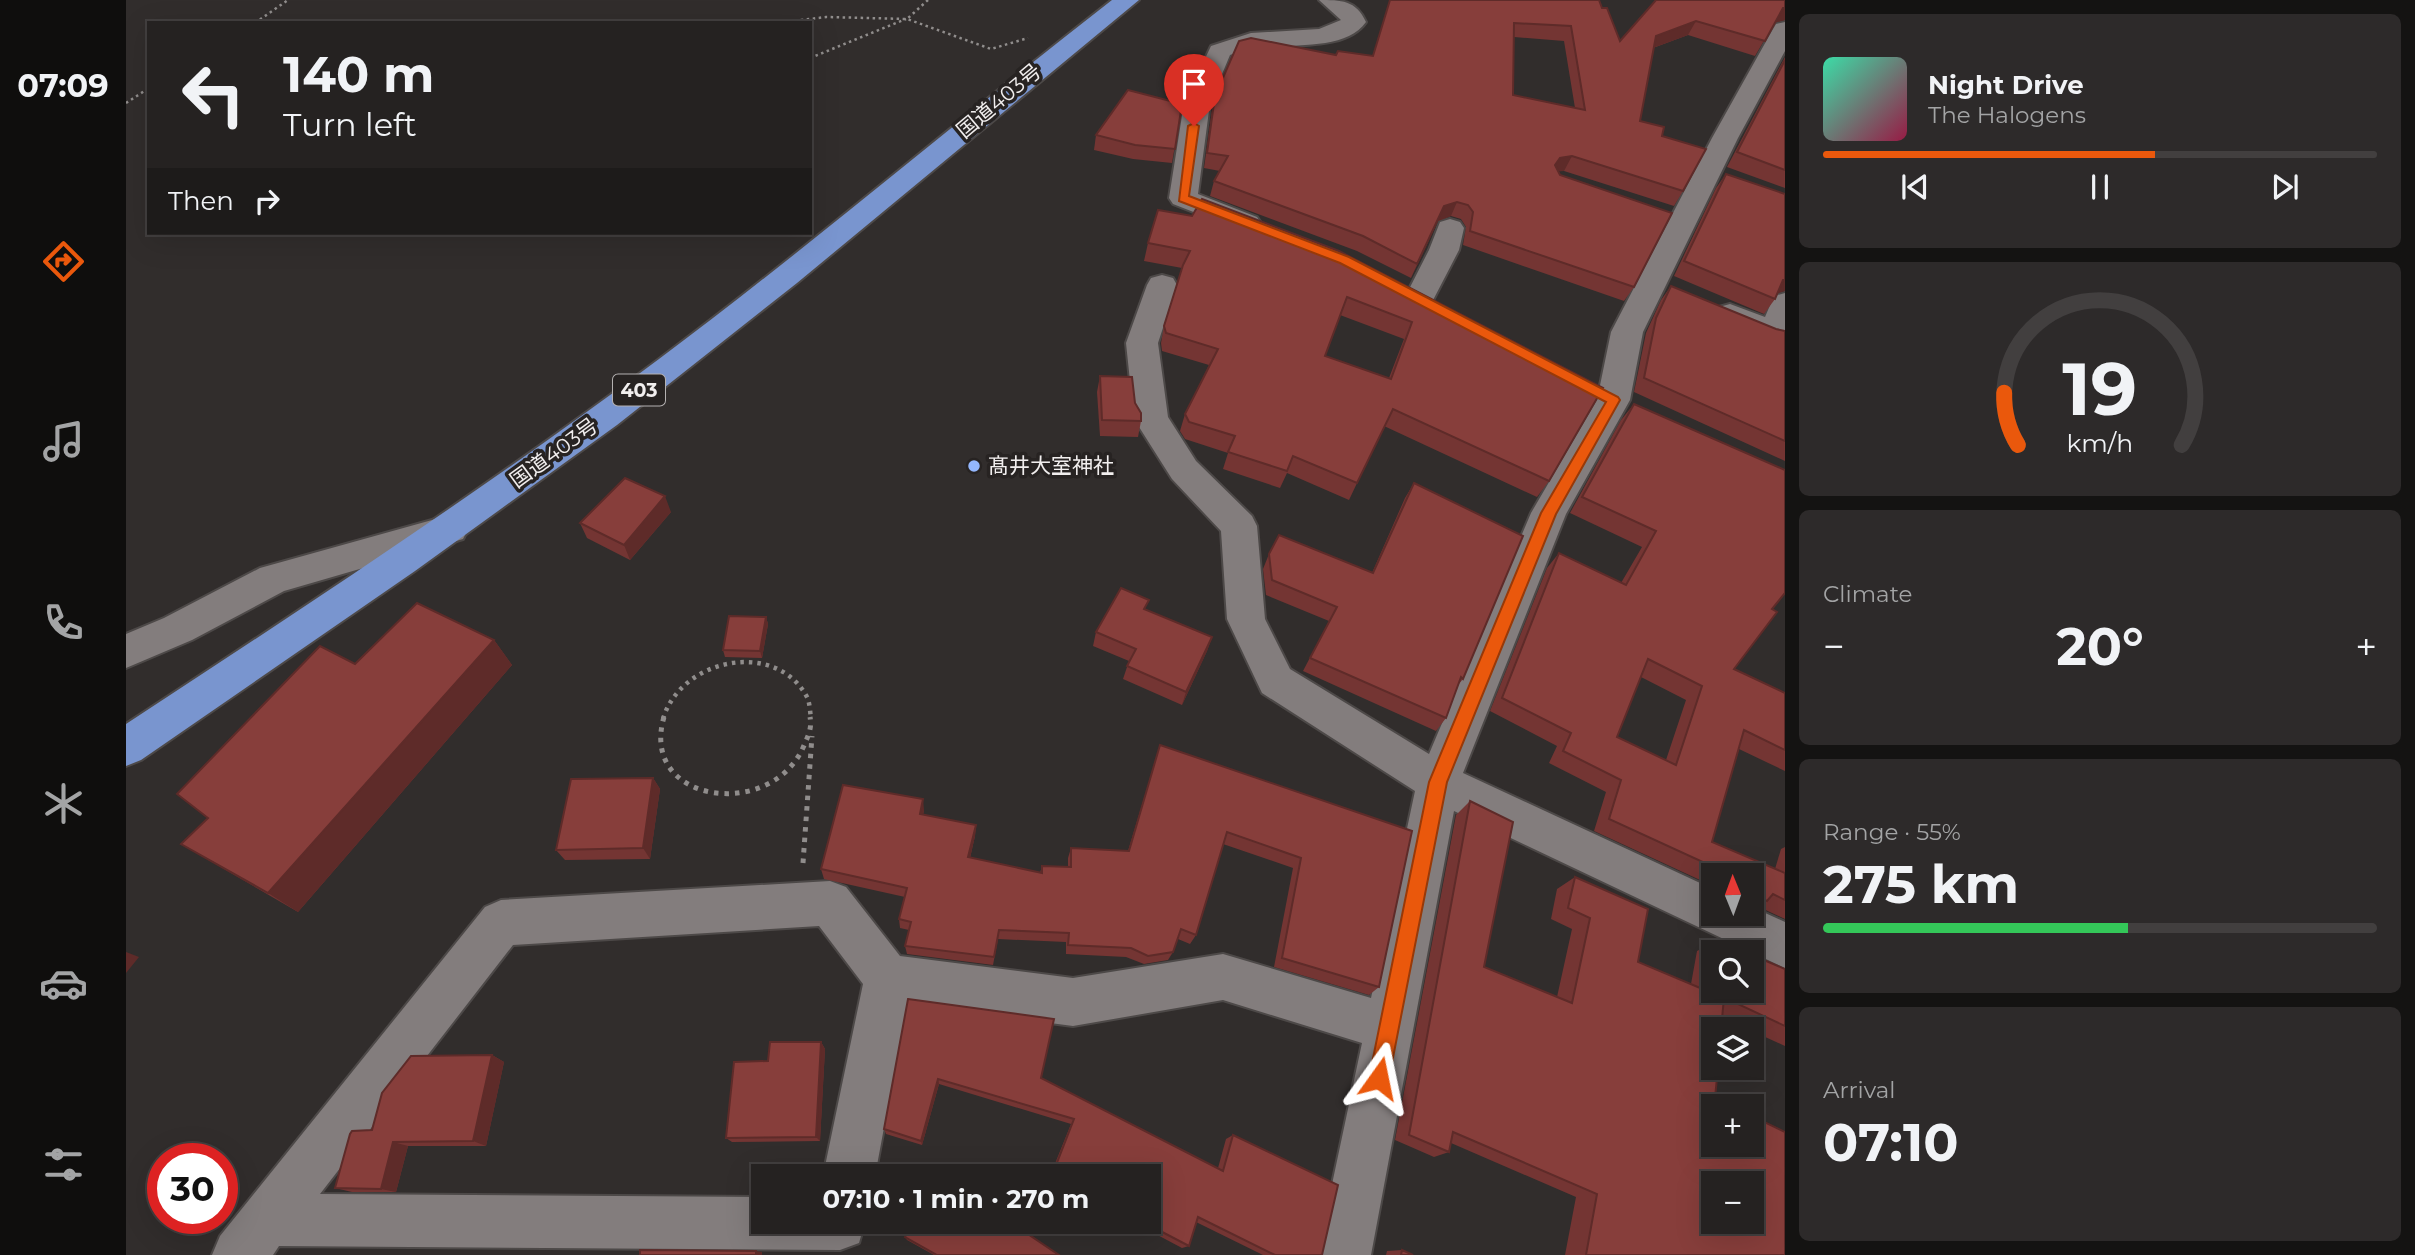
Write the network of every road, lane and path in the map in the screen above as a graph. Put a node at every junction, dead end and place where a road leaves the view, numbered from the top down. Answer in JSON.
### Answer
{"nodes":[{"id":1,"x":288,"y":0,"type":"edge"},
{"id":2,"x":928,"y":0,"type":"edge"},
{"id":3,"x":1127,"y":0,"type":"edge"},
{"id":4,"x":1331,"y":0,"type":"edge"},
{"id":5,"x":907,"y":19,"type":"junction"},
{"id":6,"x":258,"y":21,"type":"edge"},
{"id":7,"x":787,"y":21,"type":"edge"},
{"id":8,"x":1785,"y":29,"type":"edge"},
{"id":9,"x":1038,"y":32,"type":"dead end"},
{"id":10,"x":812,"y":57,"type":"edge"},
{"id":11,"x":147,"y":89,"type":"edge"},
{"id":12,"x":126,"y":103,"type":"edge"},
{"id":13,"x":1450,"y":228,"type":"dead end"},
{"id":14,"x":1270,"y":231,"type":"edge"},
{"id":15,"x":1162,"y":285,"type":"dead end"},
{"id":16,"x":1678,"y":292,"type":"junction"},
{"id":17,"x":1420,"y":300,"type":"edge"},
{"id":18,"x":1785,"y":303,"type":"edge"},
{"id":19,"x":453,"y":528,"type":"junction"},
{"id":20,"x":126,"y":651,"type":"edge"},
{"id":21,"x":813,"y":728,"type":"junction"},
{"id":22,"x":126,"y":747,"type":"edge"},
{"id":23,"x":1438,"y":782,"type":"junction"},
{"id":24,"x":800,"y":905,"type":"junction"},
{"id":25,"x":1701,"y":906,"type":"edge"},
{"id":26,"x":1743,"y":926,"type":"edge"},
{"id":27,"x":1785,"y":945,"type":"edge"},
{"id":28,"x":888,"y":978,"type":"junction"},
{"id":29,"x":1389,"y":1027,"type":"junction"},
{"id":30,"x":851,"y":1164,"type":"edge"},
{"id":31,"x":751,"y":1222,"type":"edge"},
{"id":32,"x":253,"y":1238,"type":"edge"},
{"id":33,"x":1343,"y":1255,"type":"edge"}],
"edges":[{"from":1,"to":6,"type":"path"},
{"from":2,"to":5,"type":"path"},
{"from":3,"to":19,"type":"highway","name":"国道403号","number":"403"},
{"from":4,"to":14,"type":"street"},
{"from":5,"to":7,"type":"path"},
{"from":5,"to":9,"type":"path"},
{"from":5,"to":10,"type":"path"},
{"from":8,"to":16,"type":"street"},
{"from":11,"to":12,"type":"path"},
{"from":13,"to":17,"type":"street"},
{"from":15,"to":23,"type":"street"},
{"from":16,"to":18,"type":"street"},
{"from":16,"to":23,"type":"street"},
{"from":19,"to":20,"type":"street"},
{"from":19,"to":22,"type":"highway","name":"国道403号","number":"403"},
{"from":21,"to":21,"type":"path"},
{"from":21,"to":24,"type":"path"},
{"from":23,"to":25,"type":"street"},
{"from":23,"to":29,"type":"street"},
{"from":24,"to":28,"type":"street"},
{"from":24,"to":32,"type":"street"},
{"from":26,"to":27,"type":"street"},
{"from":28,"to":29,"type":"street"},
{"from":28,"to":30,"type":"street"},
{"from":29,"to":33,"type":"street"},
{"from":31,"to":32,"type":"street"}]}
